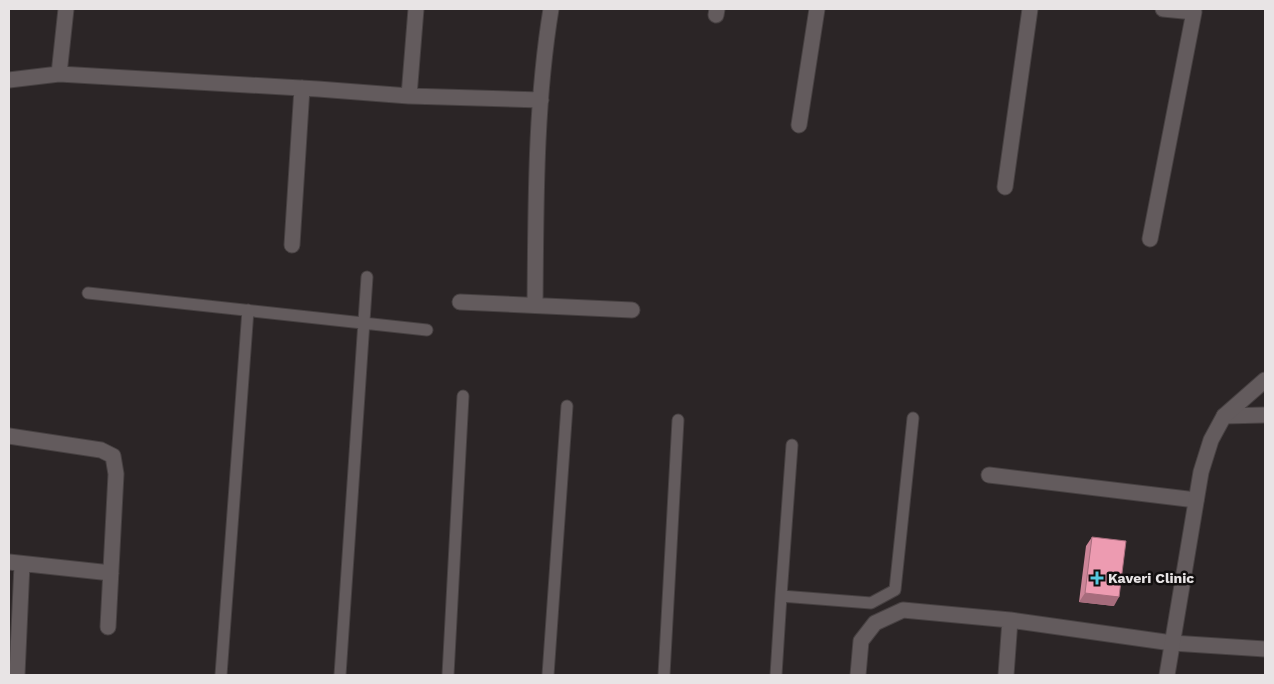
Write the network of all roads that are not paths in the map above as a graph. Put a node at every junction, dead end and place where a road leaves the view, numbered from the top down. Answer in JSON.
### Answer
{"nodes":[{"id":1,"x":66,"y":9,"type":"edge"},
{"id":2,"x":416,"y":9,"type":"edge"},
{"id":3,"x":551,"y":9,"type":"edge"},
{"id":4,"x":817,"y":9,"type":"edge"},
{"id":5,"x":1030,"y":9,"type":"edge"},
{"id":6,"x":1163,"y":9,"type":"edge"},
{"id":7,"x":59,"y":74,"type":"junction"},
{"id":8,"x":9,"y":80,"type":"edge"},
{"id":9,"x":302,"y":88,"type":"junction"},
{"id":10,"x":409,"y":96,"type":"junction"},
{"id":11,"x":541,"y":100,"type":"junction"},
{"id":12,"x":798,"y":125,"type":"dead end"},
{"id":13,"x":1005,"y":187,"type":"dead end"},
{"id":14,"x":1150,"y":238,"type":"dead end"},
{"id":15,"x":292,"y":245,"type":"dead end"},
{"id":16,"x":367,"y":277,"type":"dead end"},
{"id":17,"x":88,"y":293,"type":"dead end"},
{"id":18,"x":460,"y":302,"type":"dead end"},
{"id":19,"x":534,"y":305,"type":"junction"},
{"id":20,"x":248,"y":310,"type":"junction"},
{"id":21,"x":632,"y":310,"type":"dead end"},
{"id":22,"x":364,"y":322,"type":"junction"},
{"id":23,"x":428,"y":330,"type":"dead end"},
{"id":24,"x":1265,"y":380,"type":"edge"},
{"id":25,"x":463,"y":396,"type":"dead end"},
{"id":26,"x":568,"y":406,"type":"dead end"},
{"id":27,"x":1265,"y":414,"type":"edge"},
{"id":28,"x":1224,"y":416,"type":"junction"},
{"id":29,"x":913,"y":418,"type":"dead end"},
{"id":30,"x":678,"y":420,"type":"dead end"},
{"id":31,"x":9,"y":436,"type":"edge"},
{"id":32,"x":792,"y":445,"type":"dead end"},
{"id":33,"x":989,"y":475,"type":"dead end"},
{"id":34,"x":1196,"y":500,"type":"junction"},
{"id":35,"x":16,"y":563,"type":"edge"},
{"id":36,"x":111,"y":573,"type":"junction"},
{"id":37,"x":781,"y":596,"type":"junction"},
{"id":38,"x":1010,"y":620,"type":"junction"},
{"id":39,"x":108,"y":627,"type":"dead end"},
{"id":40,"x":1172,"y":643,"type":"junction"},
{"id":41,"x":1265,"y":649,"type":"edge"},
{"id":42,"x":17,"y":675,"type":"edge"},
{"id":43,"x":220,"y":675,"type":"edge"},
{"id":44,"x":340,"y":675,"type":"edge"},
{"id":45,"x":448,"y":675,"type":"edge"},
{"id":46,"x":548,"y":675,"type":"edge"},
{"id":47,"x":664,"y":675,"type":"edge"},
{"id":48,"x":776,"y":675,"type":"edge"},
{"id":49,"x":858,"y":675,"type":"edge"},
{"id":50,"x":1006,"y":675,"type":"edge"},
{"id":51,"x":1167,"y":675,"type":"edge"}],
"edges":[{"from":1,"to":7,"type":"street"},
{"from":2,"to":10,"type":"street"},
{"from":3,"to":11,"type":"street"},
{"from":4,"to":12,"type":"street"},
{"from":5,"to":13,"type":"street"},
{"from":6,"to":14,"type":"street"},
{"from":7,"to":8,"type":"street"},
{"from":7,"to":9,"type":"street"},
{"from":9,"to":10,"type":"street"},
{"from":9,"to":15,"type":"street"},
{"from":10,"to":11,"type":"street"},
{"from":11,"to":19,"type":"street"},
{"from":16,"to":22,"type":"lane"},
{"from":17,"to":20,"type":"lane"},
{"from":18,"to":19,"type":"street"},
{"from":19,"to":21,"type":"street"},
{"from":20,"to":22,"type":"lane"},
{"from":20,"to":43,"type":"lane"},
{"from":22,"to":23,"type":"lane"},
{"from":22,"to":44,"type":"lane"},
{"from":24,"to":28,"type":"street"},
{"from":25,"to":45,"type":"lane"},
{"from":26,"to":46,"type":"lane"},
{"from":27,"to":28,"type":"street"},
{"from":28,"to":34,"type":"street"},
{"from":29,"to":37,"type":"lane"},
{"from":30,"to":47,"type":"lane"},
{"from":31,"to":36,"type":"street"},
{"from":32,"to":37,"type":"lane"},
{"from":33,"to":34,"type":"street"},
{"from":34,"to":40,"type":"street"},
{"from":35,"to":36,"type":"street"},
{"from":35,"to":42,"type":"street"},
{"from":36,"to":39,"type":"street"},
{"from":37,"to":48,"type":"lane"},
{"from":38,"to":40,"type":"street"},
{"from":38,"to":49,"type":"street"},
{"from":38,"to":50,"type":"street"},
{"from":40,"to":41,"type":"street"},
{"from":40,"to":51,"type":"street"}]}
